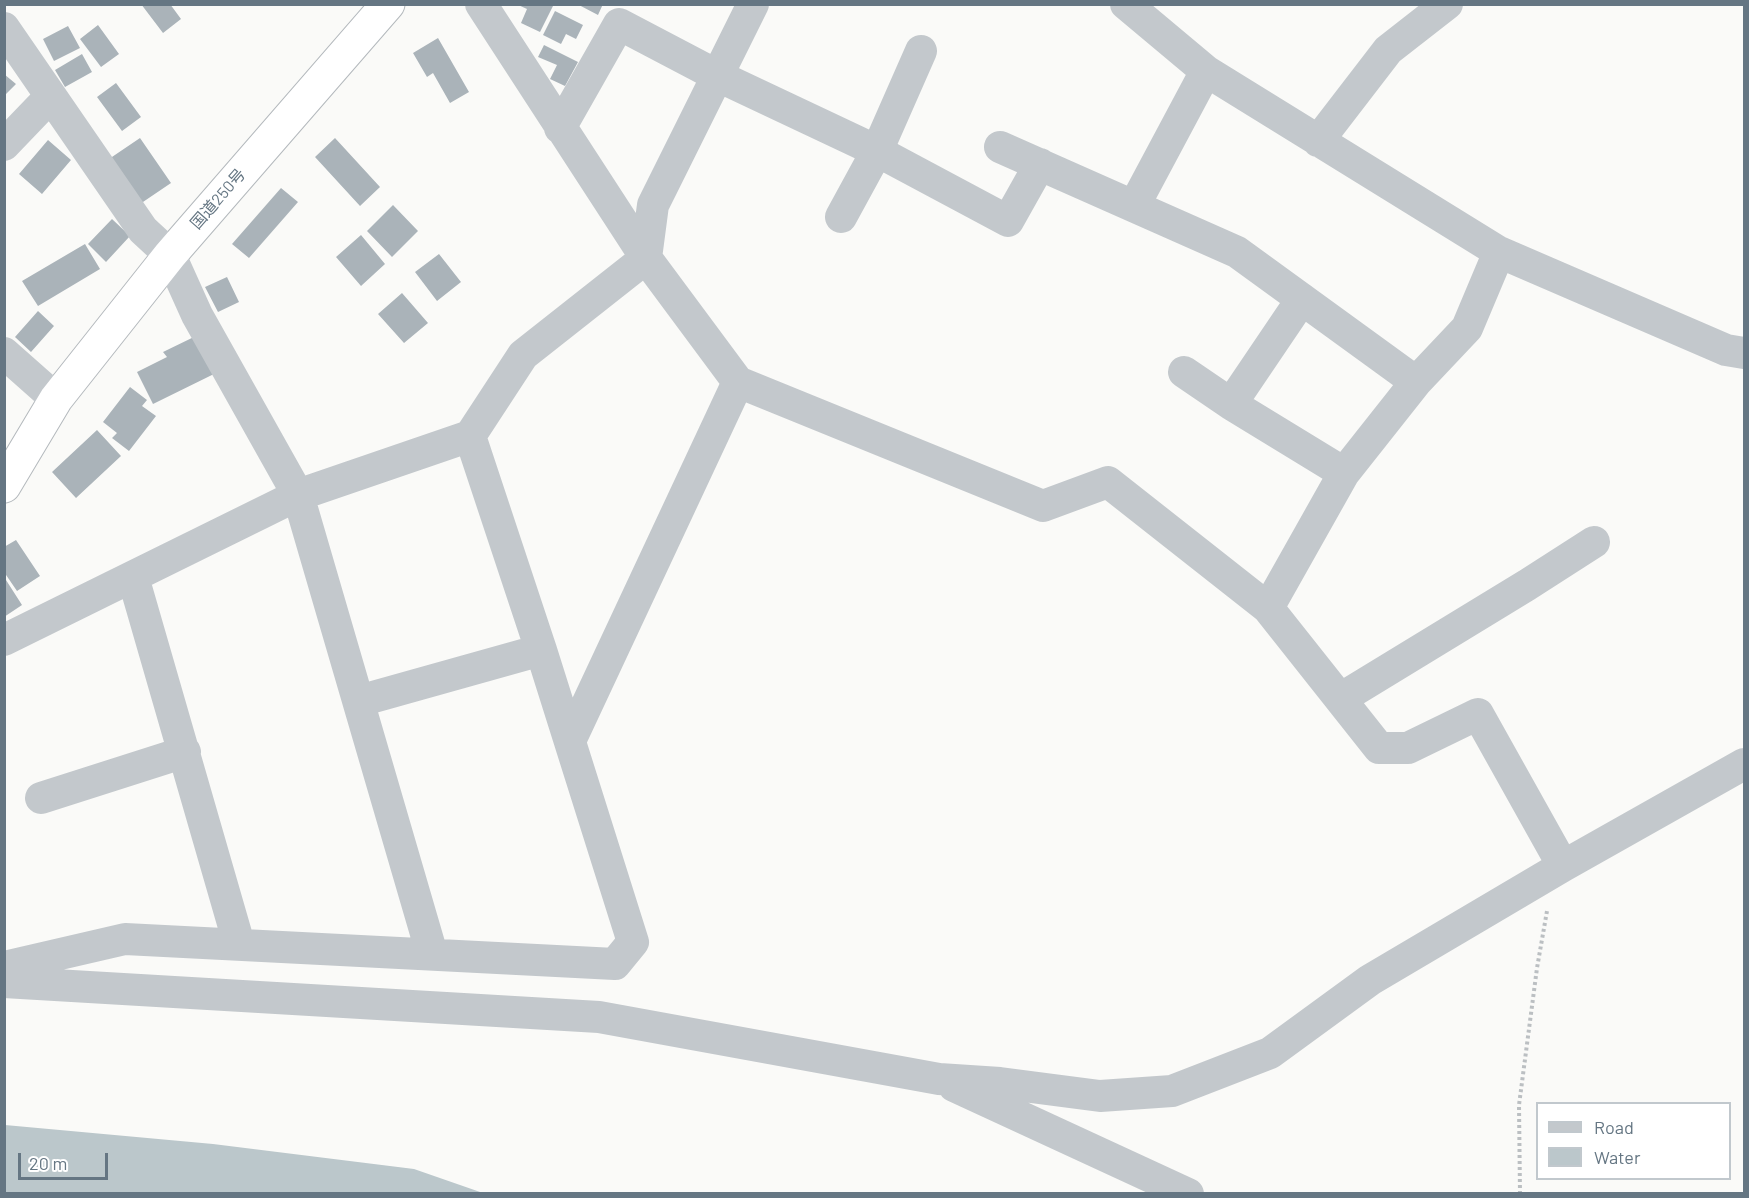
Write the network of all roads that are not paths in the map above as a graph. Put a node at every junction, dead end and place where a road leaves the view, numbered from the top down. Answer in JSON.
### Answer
{"nodes":[{"id":1,"x":388,"y":4,"type":"edge"},
{"id":2,"x":481,"y":4,"type":"edge"},
{"id":3,"x":753,"y":4,"type":"edge"},
{"id":4,"x":1126,"y":4,"type":"edge"},
{"id":5,"x":1447,"y":4,"type":"edge"},
{"id":6,"x":4,"y":28,"type":"edge"},
{"id":7,"x":921,"y":51,"type":"dead end"},
{"id":8,"x":1206,"y":71,"type":"junction"},
{"id":9,"x":718,"y":76,"type":"junction"},
{"id":10,"x":50,"y":97,"type":"junction"},
{"id":11,"x":560,"y":128,"type":"junction"},
{"id":12,"x":1318,"y":141,"type":"junction"},
{"id":13,"x":4,"y":146,"type":"edge"},
{"id":14,"x":1000,"y":147,"type":"dead end"},
{"id":15,"x":877,"y":151,"type":"junction"},
{"id":16,"x":1040,"y":164,"type":"junction"},
{"id":17,"x":1134,"y":206,"type":"junction"},
{"id":18,"x":841,"y":217,"type":"dead end"},
{"id":19,"x":1499,"y":252,"type":"junction"},
{"id":20,"x":170,"y":255,"type":"junction"},
{"id":21,"x":646,"y":258,"type":"junction"},
{"id":22,"x":1302,"y":299,"type":"junction"},
{"id":23,"x":4,"y":353,"type":"edge"},
{"id":24,"x":1744,"y":353,"type":"edge"},
{"id":25,"x":1184,"y":372,"type":"dead end"},
{"id":26,"x":738,"y":382,"type":"junction"},
{"id":27,"x":1416,"y":382,"type":"junction"},
{"id":28,"x":56,"y":399,"type":"junction"},
{"id":29,"x":1231,"y":404,"type":"junction"},
{"id":30,"x":470,"y":436,"type":"junction"},
{"id":31,"x":4,"y":443,"type":"edge"},
{"id":32,"x":1344,"y":473,"type":"junction"},
{"id":33,"x":4,"y":486,"type":"edge"},
{"id":34,"x":298,"y":495,"type":"junction"},
{"id":35,"x":1594,"y":542,"type":"dead end"},
{"id":36,"x":133,"y":577,"type":"junction"},
{"id":37,"x":1268,"y":608,"type":"junction"},
{"id":38,"x":4,"y":640,"type":"edge"},
{"id":39,"x":541,"y":650,"type":"junction"},
{"id":40,"x":1340,"y":699,"type":"junction"},
{"id":41,"x":359,"y":701,"type":"junction"},
{"id":42,"x":570,"y":741,"type":"junction"},
{"id":43,"x":185,"y":752,"type":"junction"},
{"id":44,"x":1744,"y":764,"type":"edge"},
{"id":45,"x":41,"y":798,"type":"dead end"},
{"id":46,"x":1563,"y":866,"type":"junction"},
{"id":47,"x":239,"y":944,"type":"junction"},
{"id":48,"x":432,"y":954,"type":"junction"},
{"id":49,"x":4,"y":968,"type":"edge"},
{"id":50,"x":4,"y":982,"type":"edge"},
{"id":51,"x":939,"y":1079,"type":"junction"},
{"id":52,"x":1188,"y":1194,"type":"edge"}],
"edges":[{"from":1,"to":20,"type":"highway","name":"国道250号"},
{"from":2,"to":11,"type":"street"},
{"from":3,"to":9,"type":"street"},
{"from":4,"to":8,"type":"street"},
{"from":5,"to":12,"type":"street"},
{"from":6,"to":10,"type":"street"},
{"from":7,"to":15,"type":"street"},
{"from":8,"to":12,"type":"street"},
{"from":8,"to":17,"type":"street"},
{"from":9,"to":11,"type":"street"},
{"from":9,"to":15,"type":"street"},
{"from":9,"to":21,"type":"street"},
{"from":10,"to":13,"type":"street"},
{"from":10,"to":20,"type":"street"},
{"from":11,"to":21,"type":"street"},
{"from":12,"to":19,"type":"street"},
{"from":14,"to":16,"type":"street"},
{"from":15,"to":16,"type":"street"},
{"from":15,"to":18,"type":"street"},
{"from":16,"to":17,"type":"street"},
{"from":17,"to":22,"type":"street"},
{"from":19,"to":24,"type":"street"},
{"from":19,"to":27,"type":"street"},
{"from":20,"to":28,"type":"highway","name":"国道250号"},
{"from":20,"to":34,"type":"street"},
{"from":21,"to":26,"type":"street"},
{"from":21,"to":30,"type":"street"},
{"from":22,"to":27,"type":"street"},
{"from":22,"to":29,"type":"street"},
{"from":23,"to":28,"type":"street"},
{"from":25,"to":29,"type":"street"},
{"from":26,"to":37,"type":"street"},
{"from":26,"to":42,"type":"street"},
{"from":27,"to":32,"type":"street"},
{"from":28,"to":31,"type":"highway","name":"国道250号"},
{"from":28,"to":33,"type":"highway","name":"国道250号"},
{"from":29,"to":32,"type":"street"},
{"from":30,"to":34,"type":"street"},
{"from":30,"to":39,"type":"street"},
{"from":32,"to":37,"type":"street"},
{"from":34,"to":36,"type":"street"},
{"from":34,"to":41,"type":"street"},
{"from":35,"to":40,"type":"street"},
{"from":36,"to":38,"type":"street"},
{"from":36,"to":43,"type":"street"},
{"from":37,"to":40,"type":"street"},
{"from":39,"to":41,"type":"street"},
{"from":39,"to":42,"type":"street"},
{"from":40,"to":46,"type":"street"},
{"from":41,"to":48,"type":"street"},
{"from":42,"to":48,"type":"street"},
{"from":43,"to":45,"type":"street"},
{"from":43,"to":47,"type":"street"},
{"from":44,"to":46,"type":"street"},
{"from":46,"to":51,"type":"street"},
{"from":47,"to":48,"type":"street"},
{"from":47,"to":49,"type":"street"},
{"from":50,"to":51,"type":"street"},
{"from":51,"to":52,"type":"street"}]}
